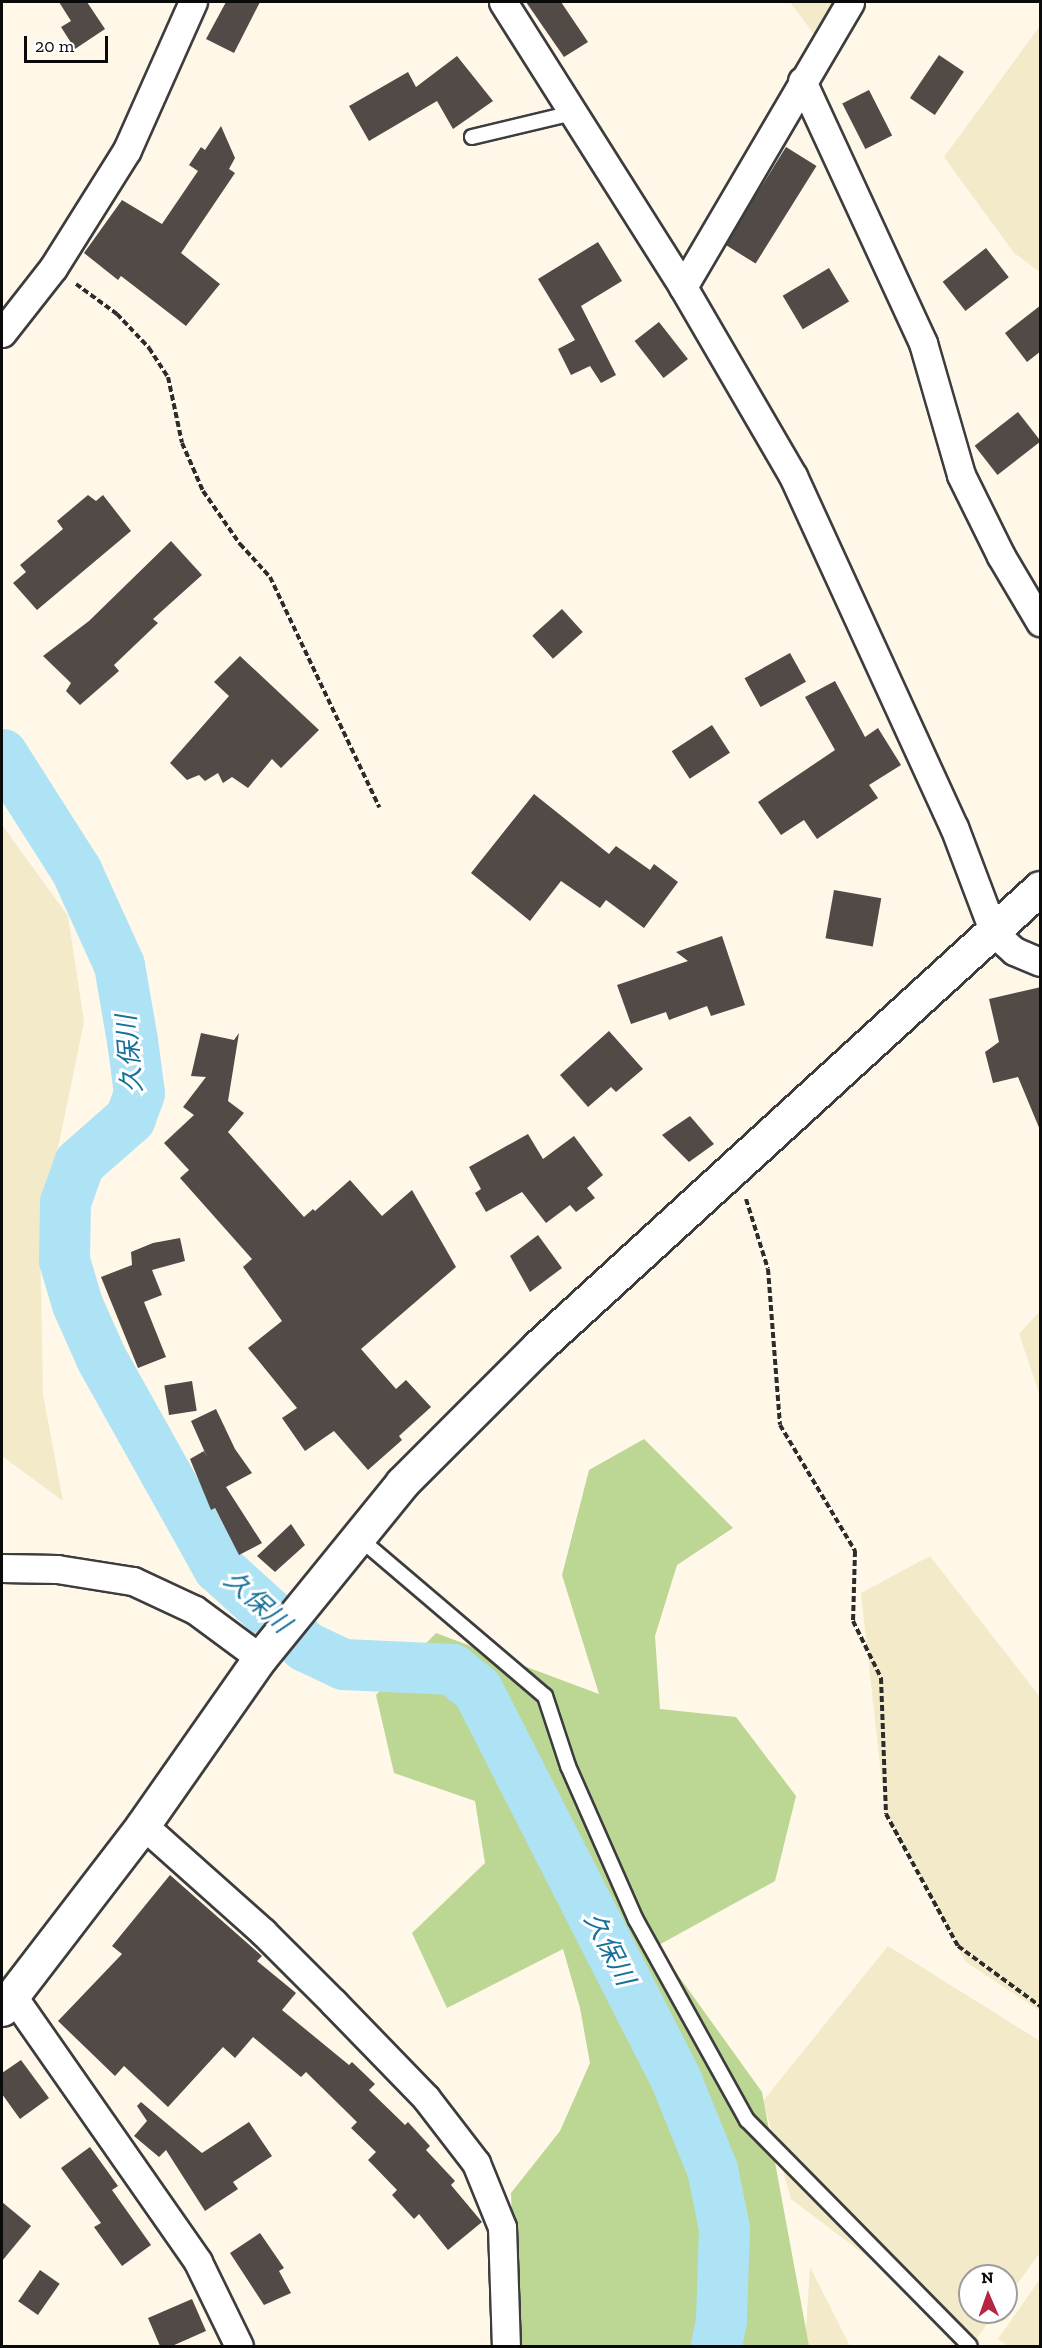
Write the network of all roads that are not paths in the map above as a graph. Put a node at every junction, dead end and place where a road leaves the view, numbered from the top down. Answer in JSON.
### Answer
{"nodes":[{"id":1,"x":193,"y":2,"type":"edge"},
{"id":2,"x":503,"y":2,"type":"edge"},
{"id":3,"x":850,"y":2,"type":"edge"},
{"id":4,"x":801,"y":81,"type":"junction"},
{"id":5,"x":573,"y":112,"type":"junction"},
{"id":6,"x":472,"y":137,"type":"dead end"},
{"id":7,"x":683,"y":287,"type":"junction"},
{"id":8,"x":2,"y":333,"type":"edge"},
{"id":9,"x":1041,"y":622,"type":"edge"},
{"id":10,"x":1041,"y":888,"type":"edge"},
{"id":11,"x":994,"y":933,"type":"junction"},
{"id":12,"x":1041,"y":962,"type":"edge"},
{"id":13,"x":358,"y":1537,"type":"junction"},
{"id":14,"x":2,"y":1568,"type":"edge"},
{"id":15,"x":264,"y":1653,"type":"junction"},
{"id":16,"x":142,"y":1825,"type":"junction"},
{"id":17,"x":7,"y":2002,"type":"edge"},
{"id":18,"x":239,"y":2346,"type":"edge"},
{"id":19,"x":506,"y":2346,"type":"edge"},
{"id":20,"x":970,"y":2346,"type":"edge"}],
"edges":[{"from":1,"to":8,"type":"street"},
{"from":2,"to":5,"type":"street"},
{"from":3,"to":4,"type":"street"},
{"from":4,"to":7,"type":"street"},
{"from":4,"to":9,"type":"street"},
{"from":5,"to":6,"type":"lane"},
{"from":5,"to":7,"type":"street"},
{"from":7,"to":11,"type":"street"},
{"from":10,"to":11,"type":"street"},
{"from":11,"to":12,"type":"street"},
{"from":11,"to":13,"type":"street"},
{"from":13,"to":15,"type":"street"},
{"from":13,"to":20,"type":"lane"},
{"from":14,"to":15,"type":"street"},
{"from":15,"to":16,"type":"street"},
{"from":16,"to":17,"type":"street"},
{"from":16,"to":19,"type":"street"},
{"from":17,"to":18,"type":"street"}]}
